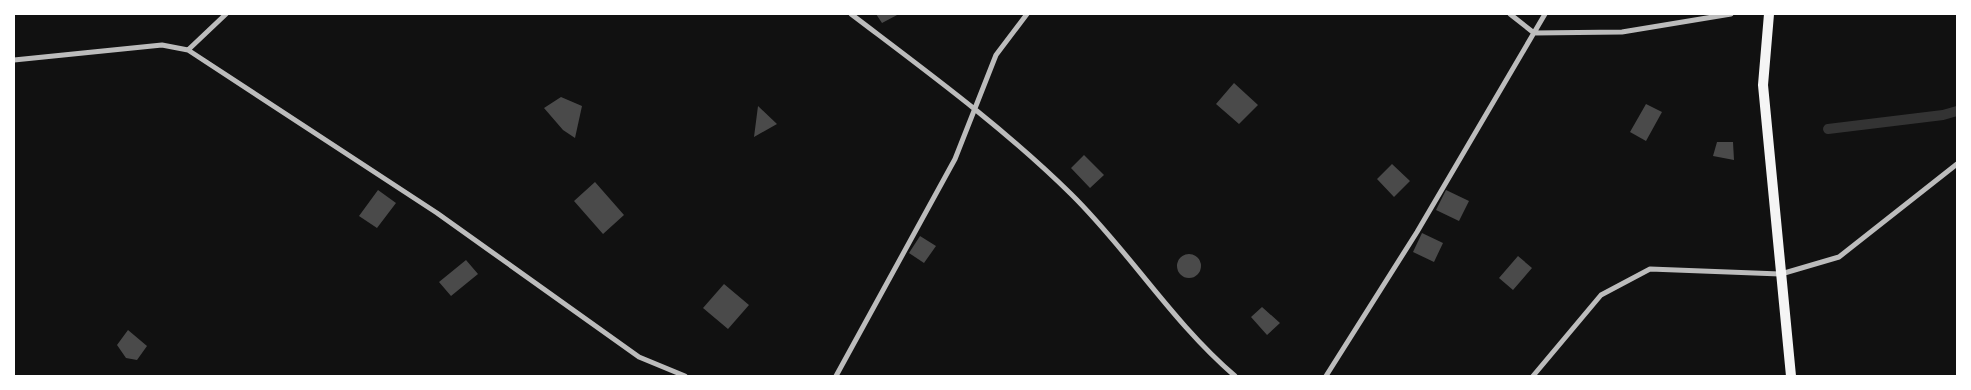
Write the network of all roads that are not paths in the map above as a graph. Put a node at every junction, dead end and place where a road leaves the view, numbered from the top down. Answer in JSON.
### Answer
{"nodes":[{"id":1,"x":226,"y":14,"type":"edge"},
{"id":2,"x":851,"y":14,"type":"edge"},
{"id":3,"x":1027,"y":14,"type":"edge"},
{"id":4,"x":1510,"y":14,"type":"edge"},
{"id":5,"x":1545,"y":14,"type":"edge"},
{"id":6,"x":1731,"y":14,"type":"edge"},
{"id":7,"x":1770,"y":14,"type":"edge"},
{"id":8,"x":1534,"y":33,"type":"junction"},
{"id":9,"x":188,"y":50,"type":"junction"},
{"id":10,"x":14,"y":60,"type":"edge"},
{"id":11,"x":974,"y":107,"type":"junction"},
{"id":12,"x":1957,"y":164,"type":"edge"},
{"id":13,"x":1781,"y":274,"type":"junction"},
{"id":14,"x":685,"y":376,"type":"edge"},
{"id":15,"x":836,"y":376,"type":"edge"},
{"id":16,"x":1235,"y":376,"type":"edge"},
{"id":17,"x":1326,"y":376,"type":"edge"},
{"id":18,"x":1533,"y":376,"type":"edge"},
{"id":19,"x":1791,"y":376,"type":"edge"}],
"edges":[{"from":1,"to":9,"type":"street"},
{"from":2,"to":11,"type":"street"},
{"from":3,"to":11,"type":"street"},
{"from":4,"to":8,"type":"street"},
{"from":5,"to":8,"type":"street"},
{"from":6,"to":8,"type":"street"},
{"from":7,"to":13,"type":"main road"},
{"from":8,"to":17,"type":"street"},
{"from":9,"to":10,"type":"street"},
{"from":9,"to":14,"type":"street"},
{"from":11,"to":15,"type":"street"},
{"from":11,"to":16,"type":"street"},
{"from":12,"to":13,"type":"street"},
{"from":13,"to":18,"type":"street"},
{"from":13,"to":19,"type":"main road"}]}
